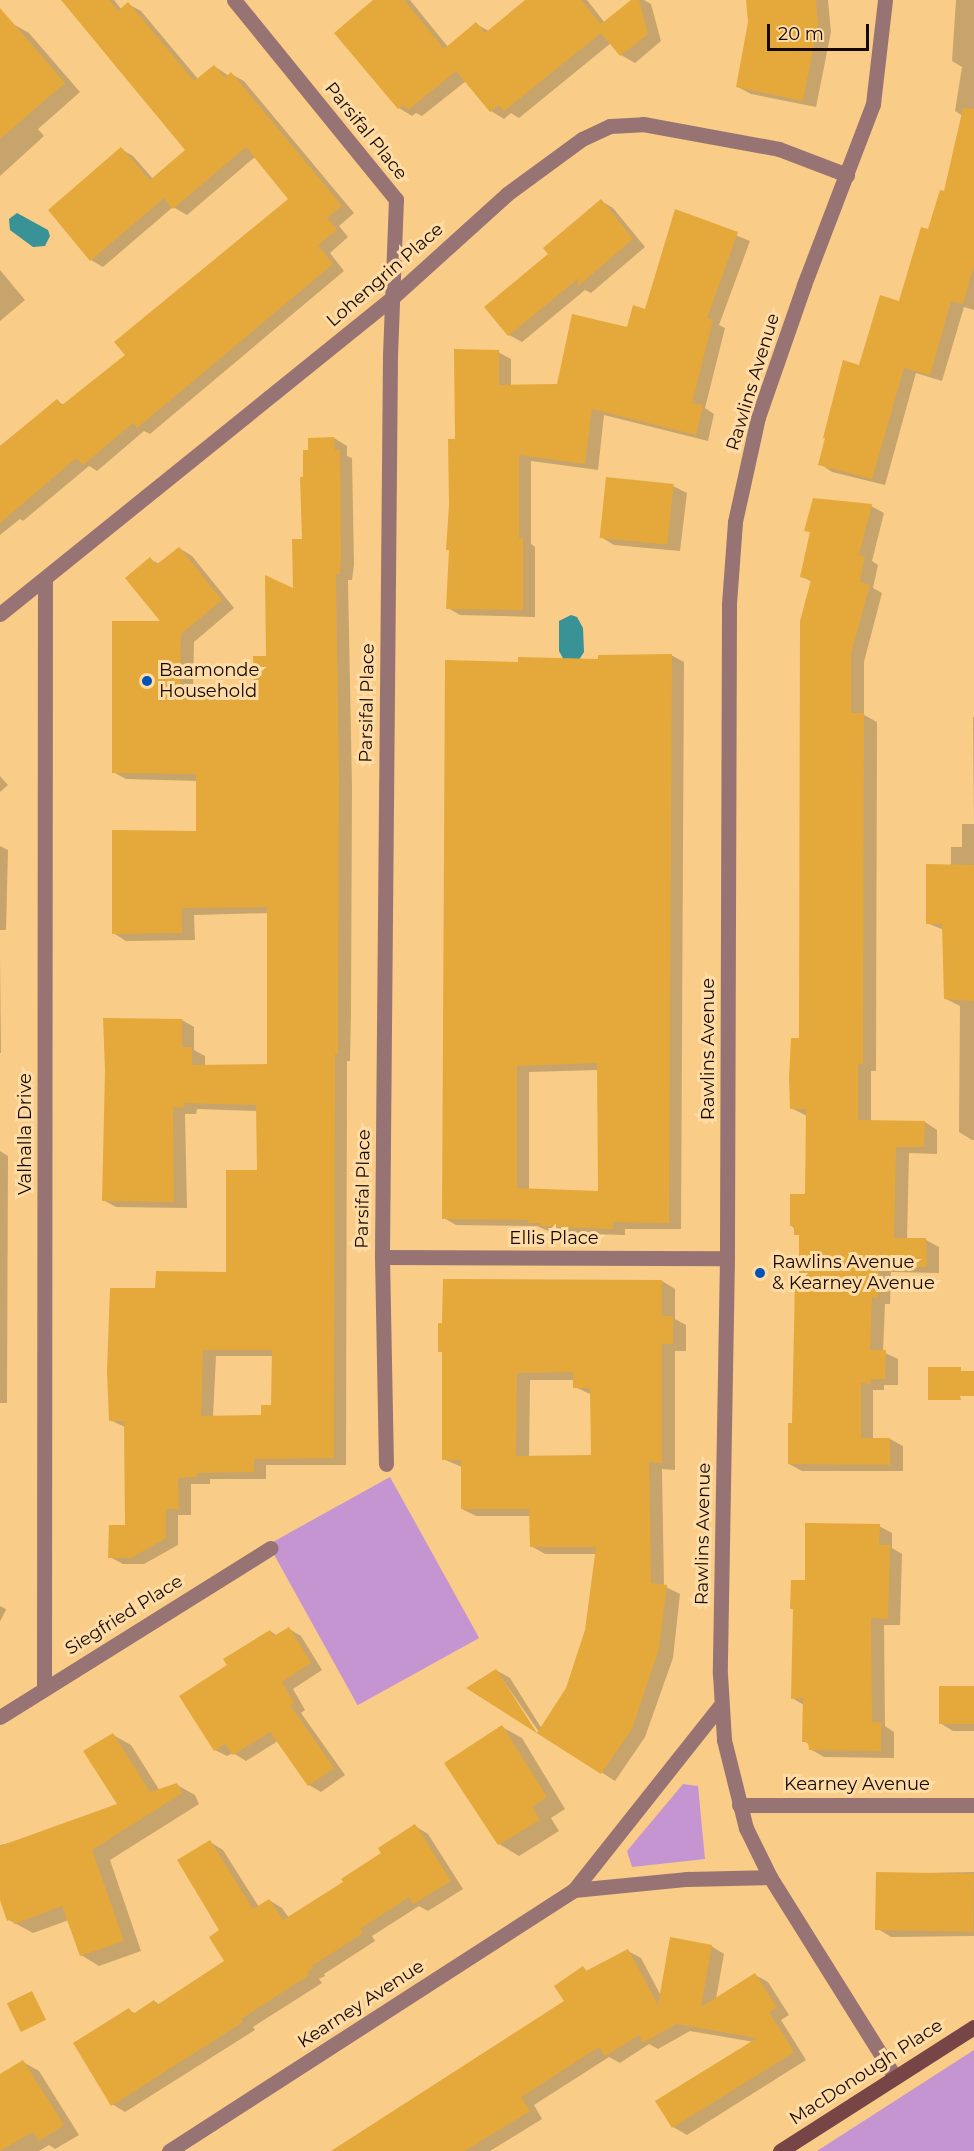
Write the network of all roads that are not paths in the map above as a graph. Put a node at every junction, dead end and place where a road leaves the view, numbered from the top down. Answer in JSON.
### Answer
{"nodes":[{"id":1,"x":234,"y":0,"type":"edge"},
{"id":2,"x":885,"y":0,"type":"edge"},
{"id":3,"x":847,"y":175,"type":"junction"},
{"id":4,"x":392,"y":298,"type":"junction"},
{"id":5,"x":45,"y":579,"type":"junction"},
{"id":6,"x":0,"y":614,"type":"edge"},
{"id":7,"x":382,"y":1257,"type":"junction"},
{"id":8,"x":727,"y":1258,"type":"junction"},
{"id":9,"x":386,"y":1464,"type":"dead end"},
{"id":10,"x":270,"y":1548,"type":"dead end"},
{"id":11,"x":44,"y":1689,"type":"junction"},
{"id":12,"x":720,"y":1706,"type":"junction"},
{"id":13,"x":0,"y":1717,"type":"edge"},
{"id":14,"x":739,"y":1804,"type":"junction"},
{"id":15,"x":974,"y":1805,"type":"edge"},
{"id":16,"x":770,"y":1877,"type":"junction"},
{"id":17,"x":574,"y":1890,"type":"junction"},
{"id":18,"x":974,"y":2027,"type":"edge"},
{"id":19,"x":895,"y":2077,"type":"junction"},
{"id":20,"x":169,"y":2151,"type":"edge"},
{"id":21,"x":780,"y":2151,"type":"edge"}],
"edges":[{"from":1,"to":4,"type":"street","name":"Parsifal Place"},
{"from":2,"to":3,"type":"street","name":"Rawlins Avenue"},
{"from":3,"to":4,"type":"street","name":"Lohengrin Place"},
{"from":3,"to":8,"type":"street","name":"Rawlins Avenue"},
{"from":4,"to":5,"type":"street","name":"Lohengrin Place"},
{"from":4,"to":7,"type":"street","name":"Parsifal Place"},
{"from":5,"to":6,"type":"street","name":"Lohengrin Place"},
{"from":5,"to":11,"type":"street","name":"Valhalla Drive"},
{"from":7,"to":8,"type":"street","name":"Ellis Place"},
{"from":7,"to":9,"type":"street","name":"Parsifal Place"},
{"from":8,"to":12,"type":"street","name":"Rawlins Avenue"},
{"from":10,"to":11,"type":"street","name":"Siegfried Place"},
{"from":11,"to":13,"type":"street","name":"Siegfried Place"},
{"from":12,"to":14,"type":"street","name":"Rawlins Avenue"},
{"from":12,"to":17,"type":"street","name":"Kearney Avenue"},
{"from":14,"to":15,"type":"street","name":"Kearney Avenue"},
{"from":14,"to":16,"type":"street","name":"Rawlins Avenue"},
{"from":16,"to":17,"type":"street","name":"Kearney Avenue"},
{"from":16,"to":19,"type":"street","name":"Rawlins Avenue"},
{"from":17,"to":20,"type":"street","name":"Kearney Avenue"},
{"from":18,"to":19,"type":"main road","name":"MacDonough Place"},
{"from":19,"to":21,"type":"main road","name":"MacDonough Place"}]}
